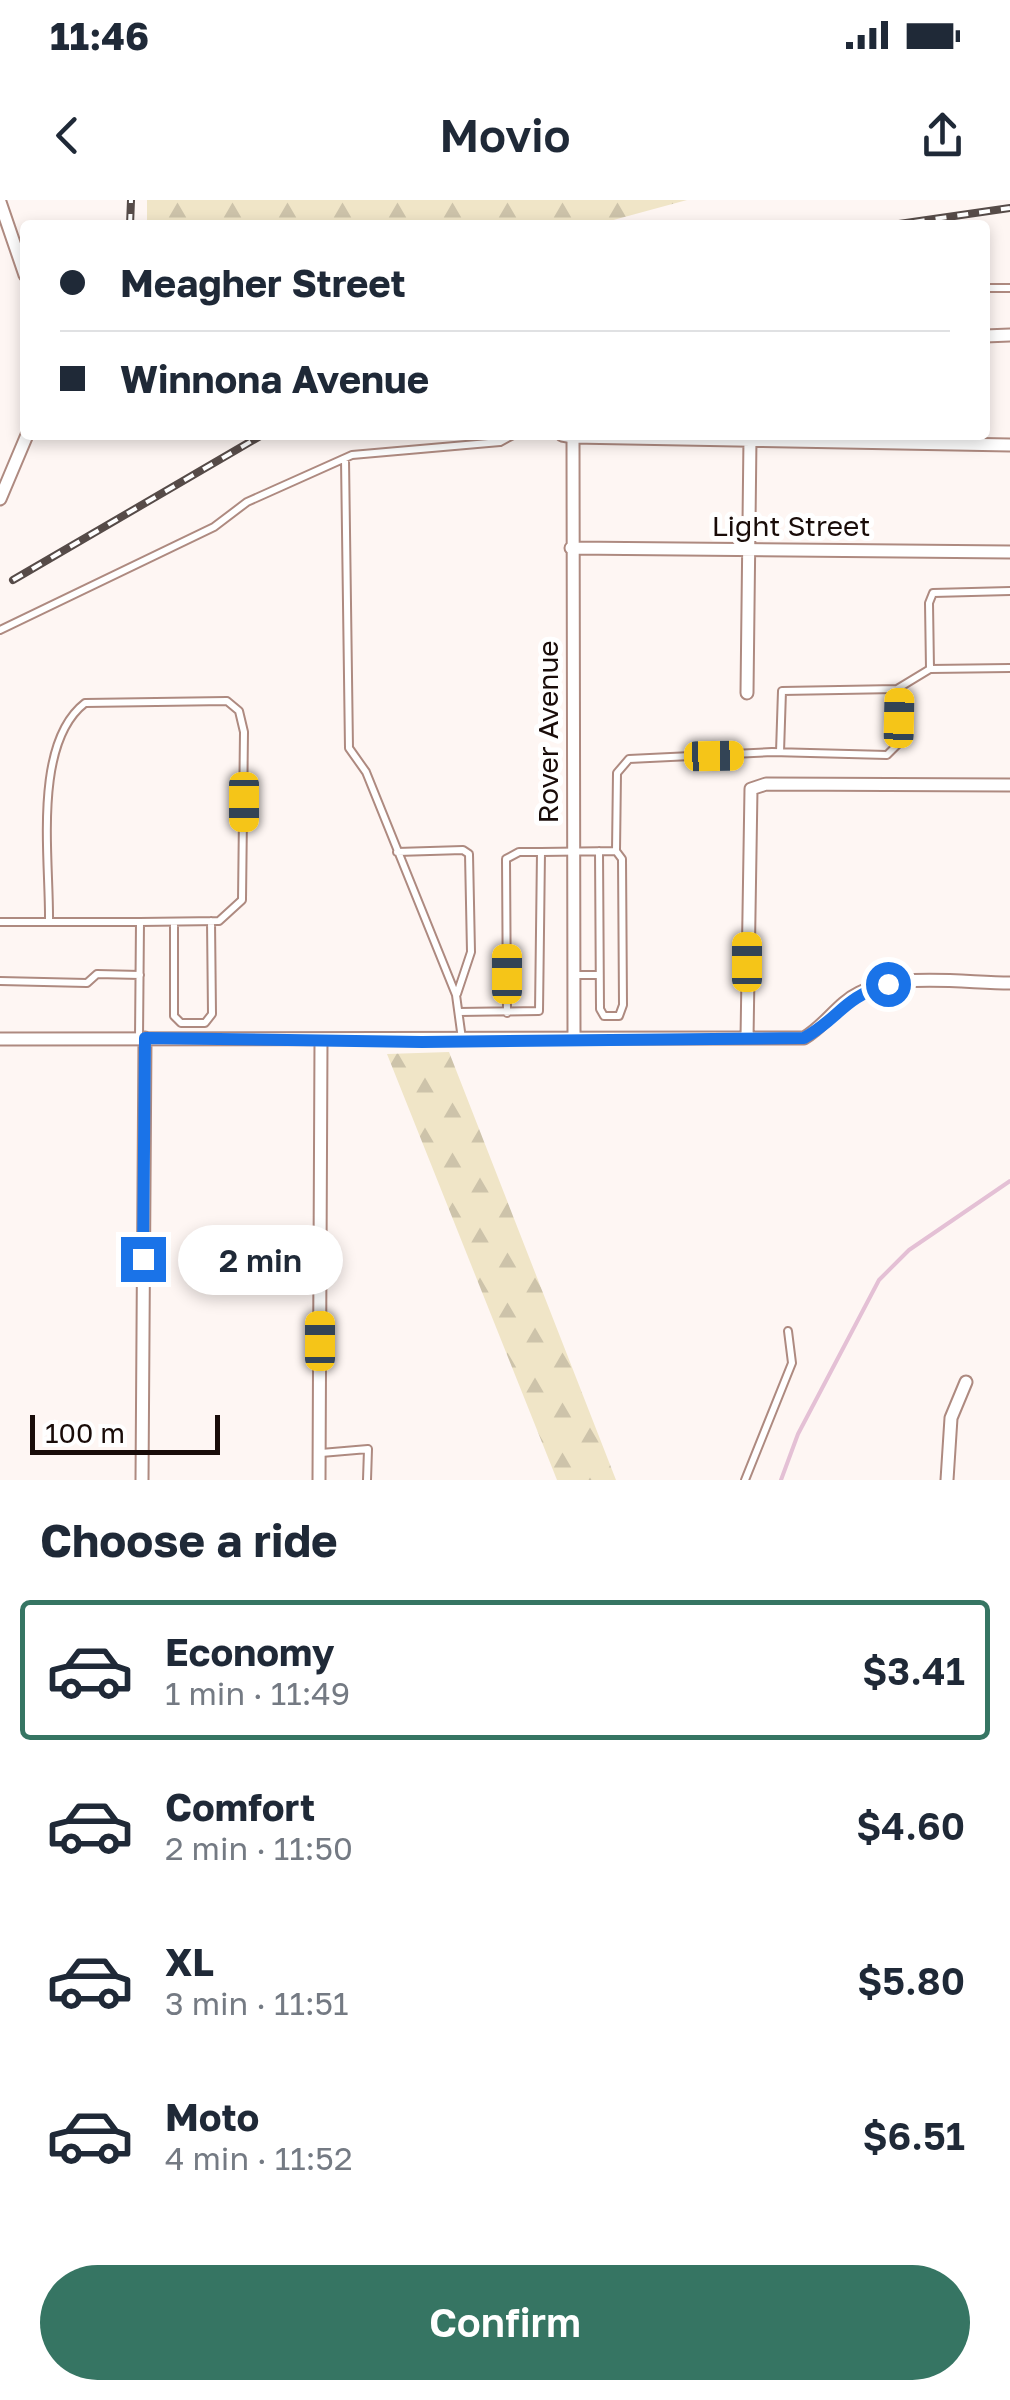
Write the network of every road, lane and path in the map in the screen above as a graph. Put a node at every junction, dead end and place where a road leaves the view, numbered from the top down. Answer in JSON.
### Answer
{"nodes":[{"id":1,"x":0,"y":202,"type":"edge"},
{"id":2,"x":20,"y":260,"type":"edge"},
{"id":3,"x":25,"y":440,"type":"edge"},
{"id":4,"x":503,"y":440,"type":"edge"},
{"id":5,"x":568,"y":440,"type":"edge"},
{"id":6,"x":750,"y":440,"type":"edge"},
{"id":7,"x":815,"y":440,"type":"edge"},
{"id":8,"x":1010,"y":446,"type":"edge"},
{"id":9,"x":345,"y":459,"type":"junction"},
{"id":10,"x":0,"y":499,"type":"edge"},
{"id":11,"x":571,"y":548,"type":"junction"},
{"id":12,"x":747,"y":550,"type":"junction"},
{"id":13,"x":1010,"y":552,"type":"edge"},
{"id":14,"x":1010,"y":592,"type":"edge"},
{"id":15,"x":0,"y":630,"type":"edge"},
{"id":16,"x":1010,"y":668,"type":"edge"},
{"id":17,"x":930,"y":669,"type":"junction"},
{"id":18,"x":896,"y":689,"type":"junction"},
{"id":19,"x":747,"y":693,"type":"dead end"},
{"id":20,"x":780,"y":752,"type":"junction"},
{"id":21,"x":1010,"y":785,"type":"edge"},
{"id":22,"x":572,"y":851,"type":"junction"},
{"id":23,"x":599,"y":851,"type":"junction"},
{"id":24,"x":616,"y":851,"type":"junction"},
{"id":25,"x":397,"y":852,"type":"junction"},
{"id":26,"x":542,"y":852,"type":"junction"},
{"id":27,"x":0,"y":922,"type":"edge"},
{"id":28,"x":49,"y":922,"type":"junction"},
{"id":29,"x":140,"y":922,"type":"junction"},
{"id":30,"x":174,"y":922,"type":"junction"},
{"id":31,"x":210,"y":922,"type":"junction"},
{"id":32,"x":140,"y":975,"type":"junction"},
{"id":33,"x":574,"y":975,"type":"junction"},
{"id":34,"x":600,"y":975,"type":"junction"},
{"id":35,"x":0,"y":981,"type":"edge"},
{"id":36,"x":1010,"y":983,"type":"edge"},
{"id":37,"x":456,"y":995,"type":"junction"},
{"id":38,"x":459,"y":1012,"type":"junction"},
{"id":39,"x":507,"y":1013,"type":"junction"},
{"id":40,"x":142,"y":1038,"type":"junction"},
{"id":41,"x":574,"y":1038,"type":"junction"},
{"id":42,"x":746,"y":1038,"type":"junction"},
{"id":43,"x":0,"y":1039,"type":"edge"},
{"id":44,"x":462,"y":1040,"type":"junction"},
{"id":45,"x":321,"y":1041,"type":"junction"},
{"id":46,"x":788,"y":1331,"type":"dead end"},
{"id":47,"x":966,"y":1382,"type":"dead end"},
{"id":48,"x":319,"y":1454,"type":"junction"},
{"id":49,"x":142,"y":1480,"type":"edge"},
{"id":50,"x":319,"y":1480,"type":"edge"},
{"id":51,"x":368,"y":1480,"type":"edge"},
{"id":52,"x":745,"y":1480,"type":"edge"},
{"id":53,"x":947,"y":1480,"type":"edge"}],
"edges":[{"from":1,"to":2,"type":"street"},
{"from":3,"to":10,"type":"street"},
{"from":4,"to":9,"type":"lane"},
{"from":5,"to":11,"type":"street","name":"Rover Avenue"},
{"from":6,"to":12,"type":"street"},
{"from":7,"to":8,"type":"street"},
{"from":9,"to":15,"type":"lane"},
{"from":9,"to":25,"type":"lane"},
{"from":11,"to":12,"type":"street","name":"Light Street"},
{"from":11,"to":22,"type":"street","name":"Rover Avenue"},
{"from":12,"to":13,"type":"street","name":"Light Street"},
{"from":12,"to":19,"type":"street"},
{"from":14,"to":17,"type":"lane"},
{"from":16,"to":17,"type":"lane"},
{"from":17,"to":18,"type":"lane"},
{"from":18,"to":20,"type":"lane"},
{"from":18,"to":20,"type":"lane"},
{"from":20,"to":24,"type":"lane"},
{"from":21,"to":42,"type":"street"},
{"from":22,"to":23,"type":"lane"},
{"from":22,"to":26,"type":"lane"},
{"from":22,"to":33,"type":"street","name":"Rover Avenue"},
{"from":23,"to":24,"type":"lane"},
{"from":23,"to":34,"type":"lane"},
{"from":24,"to":34,"type":"lane"},
{"from":25,"to":37,"type":"lane"},
{"from":25,"to":37,"type":"lane"},
{"from":26,"to":39,"type":"lane"},
{"from":26,"to":39,"type":"lane"},
{"from":27,"to":28,"type":"lane"},
{"from":28,"to":29,"type":"lane"},
{"from":28,"to":31,"type":"lane"},
{"from":29,"to":30,"type":"lane"},
{"from":29,"to":32,"type":"lane"},
{"from":30,"to":31,"type":"lane"},
{"from":30,"to":31,"type":"lane"},
{"from":32,"to":35,"type":"lane"},
{"from":32,"to":40,"type":"lane"},
{"from":33,"to":34,"type":"lane"},
{"from":33,"to":41,"type":"street","name":"Rover Avenue"},
{"from":36,"to":42,"type":"street"},
{"from":37,"to":38,"type":"lane"},
{"from":38,"to":39,"type":"lane"},
{"from":38,"to":44,"type":"lane"},
{"from":40,"to":43,"type":"street"},
{"from":40,"to":45,"type":"street"},
{"from":40,"to":49,"type":"street"},
{"from":41,"to":42,"type":"street"},
{"from":41,"to":44,"type":"street"},
{"from":44,"to":45,"type":"street"},
{"from":45,"to":48,"type":"street"},
{"from":46,"to":52,"type":"lane"},
{"from":47,"to":53,"type":"street"},
{"from":48,"to":50,"type":"street"},
{"from":48,"to":51,"type":"lane"}]}
